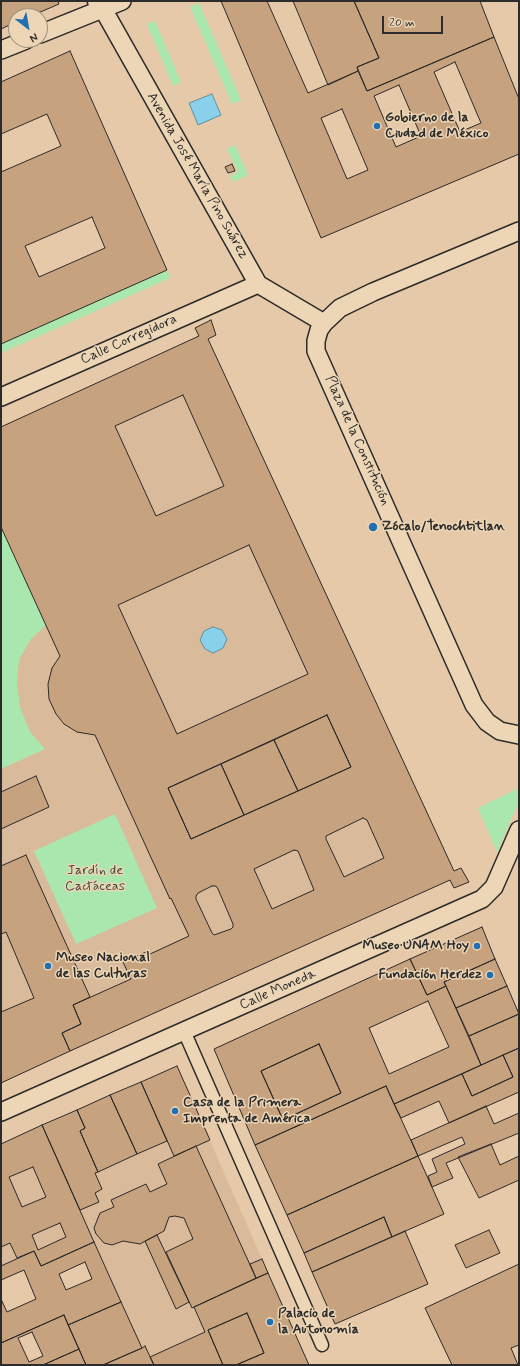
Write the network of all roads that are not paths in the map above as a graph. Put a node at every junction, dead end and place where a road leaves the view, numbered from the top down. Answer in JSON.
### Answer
{"nodes":[{"id":1,"x":108,"y":4,"type":"edge"},
{"id":2,"x":48,"y":30,"type":"edge"},
{"id":3,"x":519,"y":231,"type":"edge"},
{"id":4,"x":258,"y":284,"type":"junction"},
{"id":5,"x":324,"y":323,"type":"junction"},
{"id":6,"x":1,"y":397,"type":"edge"},
{"id":7,"x":519,"y":735,"type":"edge"},
{"id":8,"x":519,"y":830,"type":"edge"},
{"id":9,"x":184,"y":1031,"type":"junction"},
{"id":10,"x":1,"y":1112,"type":"edge"},
{"id":11,"x":322,"y":1345,"type":"dead end"}],
"edges":[{"from":1,"to":2,"type":"street"},
{"from":1,"to":4,"type":"street","name":"Avenida José María Pino Suárez"},
{"from":3,"to":5,"type":"street","name":"Plaza de la Constitución"},
{"from":4,"to":5,"type":"street","name":"Avenida José María Pino Suárez"},
{"from":4,"to":6,"type":"street","name":"Calle Corregidora"},
{"from":5,"to":7,"type":"street","name":"Plaza de la Constitución"},
{"from":8,"to":9,"type":"street","name":"Calle Moneda"},
{"from":9,"to":10,"type":"street","name":"Calle Moneda"},
{"from":9,"to":11,"type":"street"}]}
